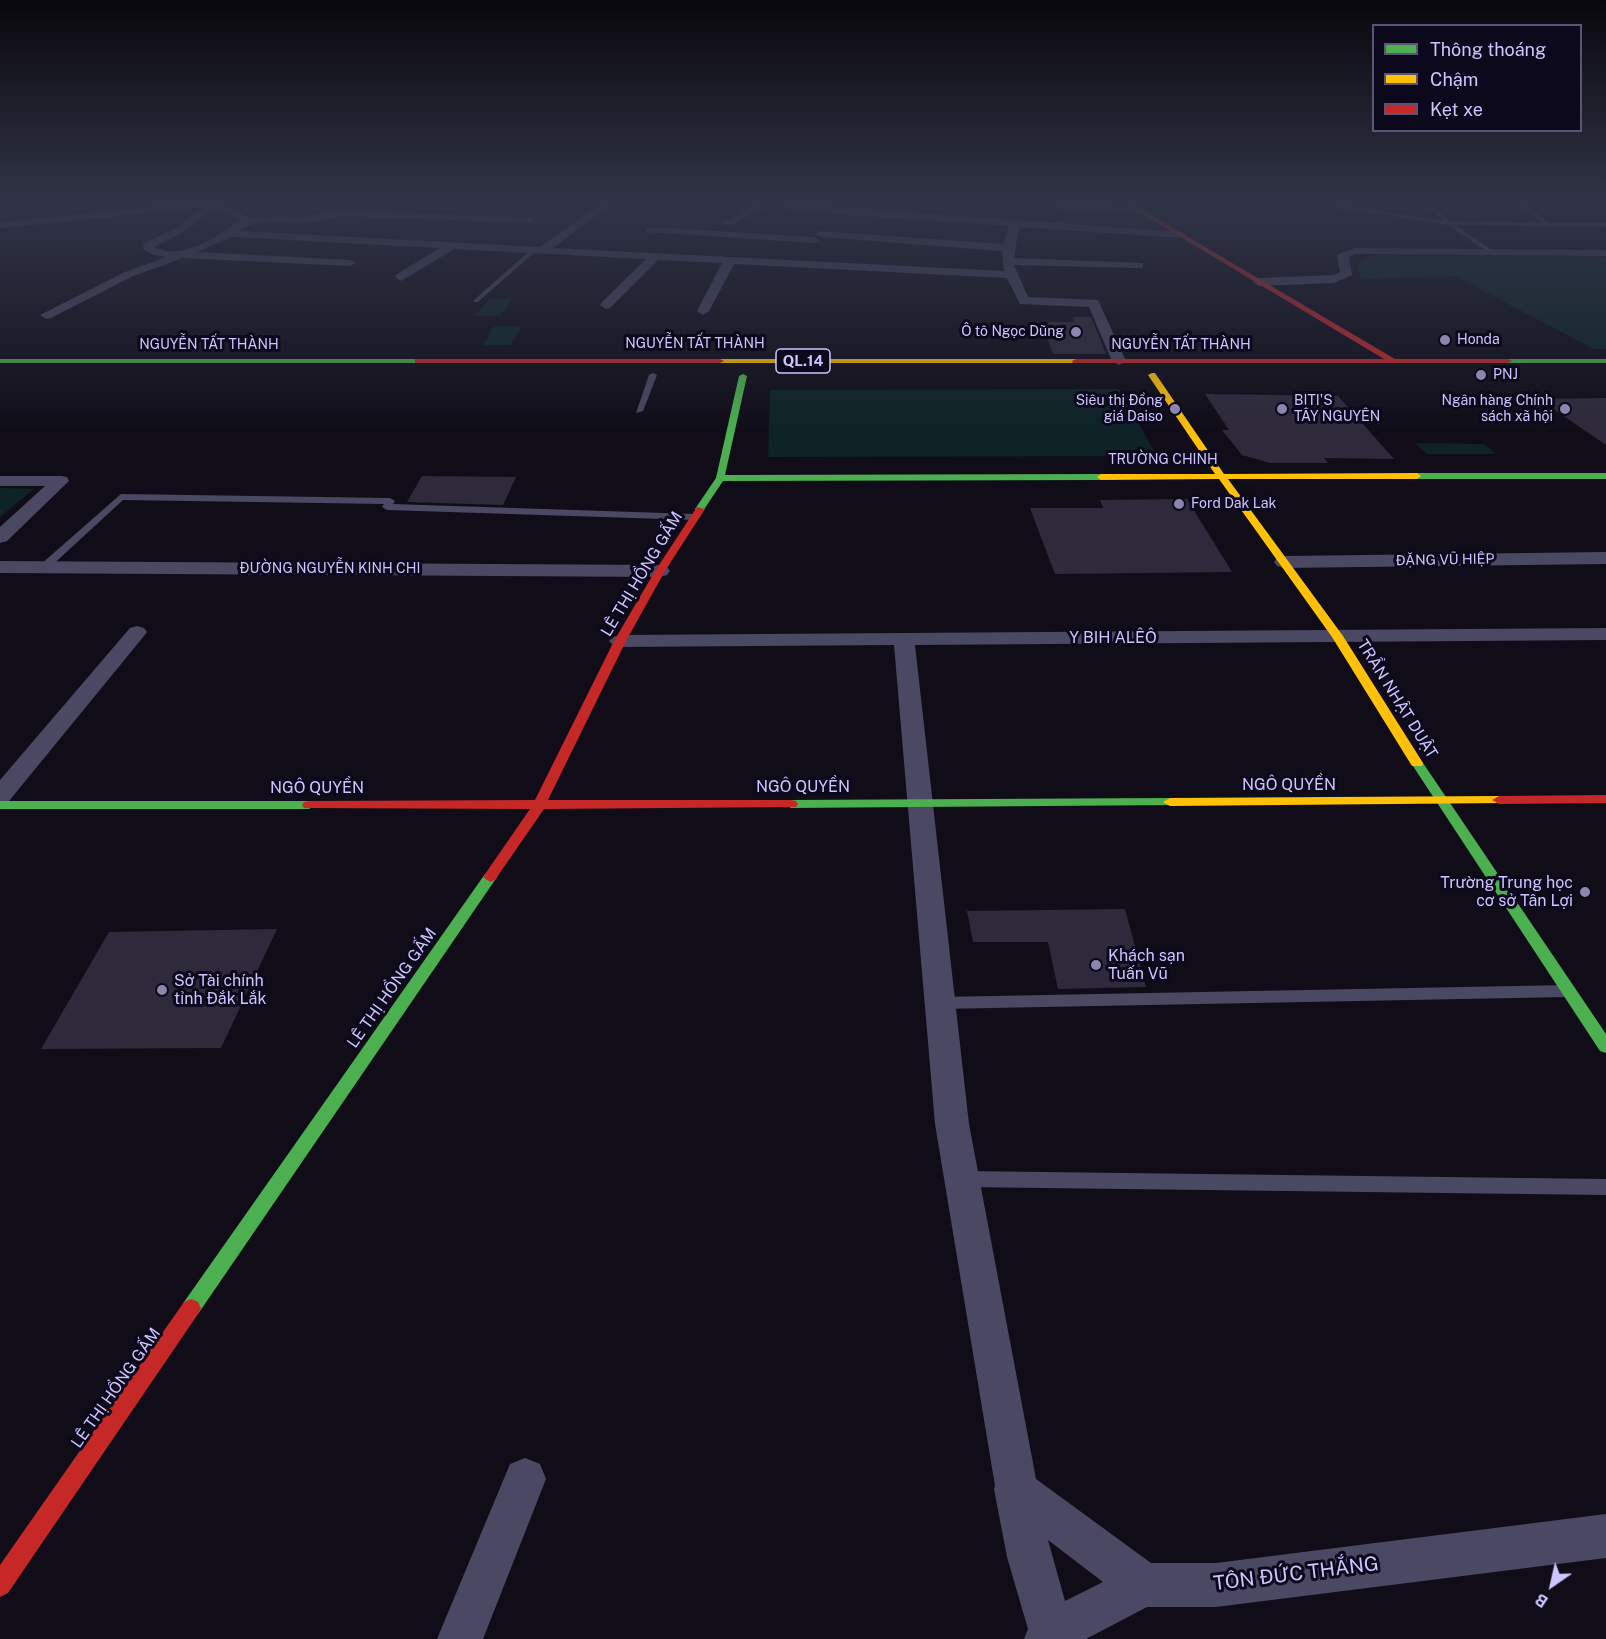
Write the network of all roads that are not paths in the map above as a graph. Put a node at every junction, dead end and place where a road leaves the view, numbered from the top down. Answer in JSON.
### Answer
{"nodes":[{"id":1,"x":114,"y":281,"type":"edge"},
{"id":2,"x":496,"y":281,"type":"edge"},
{"id":3,"x":630,"y":281,"type":"edge"},
{"id":4,"x":719,"y":281,"type":"edge"},
{"id":5,"x":1014,"y":281,"type":"edge"},
{"id":6,"x":1271,"y":281,"type":"edge"},
{"id":7,"x":1258,"y":282,"type":"joint"},
{"id":8,"x":476,"y":301,"type":"dead end"},
{"id":9,"x":606,"y":305,"type":"dead end"},
{"id":10,"x":703,"y":312,"type":"dead end"},
{"id":11,"x":46,"y":315,"type":"dead end"},
{"id":12,"x":0,"y":361,"type":"edge"},
{"id":13,"x":1119,"y":361,"type":"junction"},
{"id":14,"x":1606,"y":361,"type":"edge"},
{"id":15,"x":1395,"y":362,"type":"junction"},
{"id":16,"x":1606,"y":373,"type":"edge"},
{"id":17,"x":1409,"y":374,"type":"junction"},
{"id":18,"x":0,"y":375,"type":"edge"},
{"id":19,"x":249,"y":375,"type":"dead end"},
{"id":20,"x":653,"y":375,"type":"dead end"},
{"id":21,"x":1152,"y":375,"type":"dead end"},
{"id":22,"x":1187,"y":375,"type":"dead end"},
{"id":23,"x":744,"y":376,"type":"dead end"},
{"id":24,"x":639,"y":411,"type":"dead end"},
{"id":25,"x":1221,"y":476,"type":"junction"},
{"id":26,"x":1606,"y":476,"type":"edge"},
{"id":27,"x":720,"y":478,"type":"junction"},
{"id":28,"x":0,"y":481,"type":"edge"},
{"id":29,"x":695,"y":517,"type":"junction"},
{"id":30,"x":0,"y":537,"type":"edge"},
{"id":31,"x":1606,"y":558,"type":"edge"},
{"id":32,"x":1284,"y":562,"type":"junction"},
{"id":33,"x":0,"y":567,"type":"edge"},
{"id":34,"x":44,"y":567,"type":"junction"},
{"id":35,"x":660,"y":571,"type":"junction"},
{"id":36,"x":137,"y":632,"type":"dead end"},
{"id":37,"x":1606,"y":634,"type":"edge"},
{"id":38,"x":1337,"y":636,"type":"junction"},
{"id":39,"x":904,"y":639,"type":"junction"},
{"id":40,"x":620,"y":641,"type":"junction"},
{"id":41,"x":0,"y":796,"type":"edge"},
{"id":42,"x":1606,"y":799,"type":"edge"},
{"id":43,"x":1441,"y":800,"type":"junction"},
{"id":44,"x":0,"y":804,"type":"edge"},
{"id":45,"x":540,"y":804,"type":"junction"},
{"id":46,"x":919,"y":804,"type":"junction"},
{"id":47,"x":1569,"y":991,"type":"junction"},
{"id":48,"x":939,"y":1003,"type":"junction"},
{"id":49,"x":1606,"y":1047,"type":"edge"},
{"id":50,"x":960,"y":1179,"type":"junction"},
{"id":51,"x":1606,"y":1186,"type":"edge"},
{"id":52,"x":525,"y":1479,"type":"dead end"},
{"id":53,"x":1015,"y":1489,"type":"junction"},
{"id":54,"x":1606,"y":1536,"type":"edge"},
{"id":55,"x":0,"y":1585,"type":"edge"},
{"id":56,"x":1144,"y":1585,"type":"junction"},
{"id":57,"x":1050,"y":1635,"type":"edge"},
{"id":58,"x":460,"y":1639,"type":"edge"}],
"edges":[{"from":1,"to":11,"type":"street"},
{"from":2,"to":8,"type":"lane"},
{"from":3,"to":9,"type":"street"},
{"from":4,"to":10,"type":"street"},
{"from":5,"to":13,"type":"street"},
{"from":6,"to":7,"type":"street"},
{"from":7,"to":15,"type":"street"},
{"from":12,"to":13,"type":"street","name":"NGUYỄN TẤT THÀNH","number":"QL.14"},
{"from":13,"to":15,"type":"street","name":"NGUYỄN TẤT THÀNH","number":"QL.14"},
{"from":14,"to":15,"type":"street","name":"NGUYỄN TẤT THÀNH","number":"QL.14"},
{"from":15,"to":17,"type":"street"},
{"from":16,"to":17,"type":"street","name":"NGUYỄN TẤT THÀNH"},
{"from":17,"to":22,"type":"street","name":"NGUYỄN TẤT THÀNH"},
{"from":18,"to":19,"type":"street","name":"NGUYỄN TẤT THÀNH"},
{"from":20,"to":24,"type":"lane"},
{"from":21,"to":25,"type":"street","name":"TRẦN NHẬT DUẬT"},
{"from":23,"to":27,"type":"street","name":"LÊ THỊ HỒNG GẤM"},
{"from":25,"to":26,"type":"street","name":"TRƯỜNG CHINH"},
{"from":25,"to":27,"type":"street","name":"TRƯỜNG CHINH"},
{"from":25,"to":32,"type":"street","name":"TRẦN NHẬT DUẬT"},
{"from":27,"to":29,"type":"street","name":"LÊ THỊ HỒNG GẤM"},
{"from":28,"to":30,"type":"street"},
{"from":29,"to":34,"type":"lane"},
{"from":29,"to":35,"type":"street","name":"LÊ THỊ HỒNG GẤM"},
{"from":31,"to":32,"type":"street","name":"ĐẶNG VŨ HIỆP"},
{"from":32,"to":38,"type":"street","name":"TRẦN NHẬT DUẬT"},
{"from":33,"to":34,"type":"street","name":"ĐƯỜNG NGUYỄN KINH CHI"},
{"from":34,"to":35,"type":"street","name":"ĐƯỜNG NGUYỄN KINH CHI"},
{"from":35,"to":40,"type":"street","name":"LÊ THỊ HỒNG GẤM"},
{"from":36,"to":41,"type":"street"},
{"from":37,"to":38,"type":"street","name":"Y BIH ALÊÔ"},
{"from":38,"to":39,"type":"street","name":"Y BIH ALÊÔ"},
{"from":38,"to":43,"type":"street","name":"TRẦN NHẬT DUẬT"},
{"from":39,"to":40,"type":"street","name":"Y BIH ALÊÔ"},
{"from":39,"to":46,"type":"street"},
{"from":40,"to":45,"type":"street","name":"LÊ THỊ HỒNG GẤM"},
{"from":42,"to":43,"type":"street","name":"NGÔ QUYỀN"},
{"from":43,"to":46,"type":"street","name":"NGÔ QUYỀN"},
{"from":43,"to":47,"type":"street","name":"TRẦN NHẬT DUẬT"},
{"from":44,"to":45,"type":"street","name":"NGÔ QUYỀN"},
{"from":45,"to":46,"type":"street","name":"NGÔ QUYỀN"},
{"from":45,"to":55,"type":"street","name":"LÊ THỊ HỒNG GẤM"},
{"from":46,"to":48,"type":"street"},
{"from":47,"to":48,"type":"lane"},
{"from":47,"to":49,"type":"street","name":"TRẦN NHẬT DUẬT"},
{"from":48,"to":50,"type":"street"},
{"from":50,"to":51,"type":"lane"},
{"from":50,"to":53,"type":"street"},
{"from":52,"to":58,"type":"street"},
{"from":53,"to":56,"type":"street"},
{"from":53,"to":57,"type":"street"},
{"from":54,"to":56,"type":"street","name":"TÔN ĐỨC THẮNG"},
{"from":56,"to":57,"type":"street"}]}
